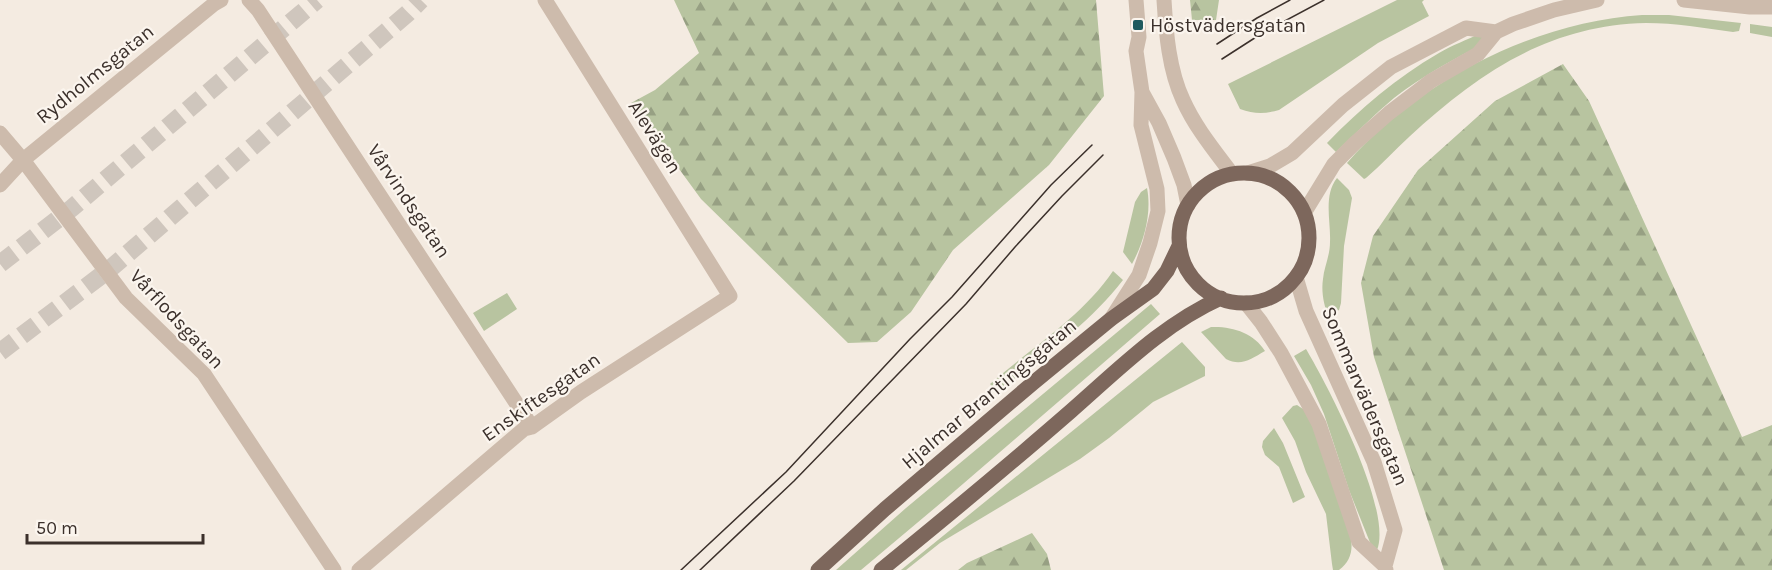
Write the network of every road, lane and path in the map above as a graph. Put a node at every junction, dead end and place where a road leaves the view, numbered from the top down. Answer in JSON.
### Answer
{"nodes":[{"id":1,"x":221,"y":0,"type":"edge"},
{"id":2,"x":249,"y":0,"type":"edge"},
{"id":3,"x":545,"y":0,"type":"edge"},
{"id":4,"x":1136,"y":0,"type":"edge"},
{"id":5,"x":1164,"y":0,"type":"edge"},
{"id":6,"x":1597,"y":0,"type":"edge"},
{"id":7,"x":1684,"y":0,"type":"edge"},
{"id":8,"x":1772,"y":7,"type":"edge"},
{"id":9,"x":1496,"y":32,"type":"junction"},
{"id":10,"x":1142,"y":92,"type":"junction"},
{"id":11,"x":0,"y":133,"type":"edge"},
{"id":12,"x":23,"y":160,"type":"junction"},
{"id":13,"x":1248,"y":172,"type":"junction"},
{"id":14,"x":1232,"y":174,"type":"junction"},
{"id":15,"x":0,"y":185,"type":"edge"},
{"id":16,"x":1188,"y":205,"type":"junction"},
{"id":17,"x":1304,"y":213,"type":"junction"},
{"id":18,"x":1179,"y":246,"type":"junction"},
{"id":19,"x":1296,"y":277,"type":"junction"},
{"id":20,"x":730,"y":296,"type":"joint"},
{"id":21,"x":1221,"y":298,"type":"junction"},
{"id":22,"x":1246,"y":303,"type":"junction"},
{"id":23,"x":1111,"y":319,"type":"junction"},
{"id":24,"x":532,"y":427,"type":"junction"},
{"id":25,"x":1386,"y":568,"type":"edge"},
{"id":26,"x":334,"y":570,"type":"edge"},
{"id":27,"x":359,"y":570,"type":"edge"},
{"id":28,"x":818,"y":570,"type":"edge"},
{"id":29,"x":881,"y":570,"type":"edge"}],
"edges":[{"from":1,"to":12,"type":"street","name":"Rydholmsgatan"},
{"from":2,"to":24,"type":"street","name":"Vårvindsgatan"},
{"from":3,"to":20,"type":"street","name":"Alevägen"},
{"from":4,"to":10,"type":"street"},
{"from":5,"to":14,"type":"street"},
{"from":6,"to":9,"type":"street"},
{"from":7,"to":8,"type":"street"},
{"from":9,"to":13,"type":"street"},
{"from":9,"to":17,"type":"street"},
{"from":10,"to":16,"type":"street"},
{"from":10,"to":23,"type":"street"},
{"from":11,"to":12,"type":"street","name":"Vårflodsgatan"},
{"from":12,"to":15,"type":"street","name":"Rydholmsgatan"},
{"from":12,"to":26,"type":"street","name":"Vårflodsgatan"},
{"from":13,"to":14,"type":"main road","name":"Hjalmar Brantingsgatan"},
{"from":13,"to":17,"type":"main road","name":"Hjalmar Brantingsgatan"},
{"from":14,"to":16,"type":"main road","name":"Hjalmar Brantingsgatan"},
{"from":16,"to":18,"type":"main road","name":"Hjalmar Brantingsgatan"},
{"from":17,"to":19,"type":"main road","name":"Hjalmar Brantingsgatan"},
{"from":18,"to":21,"type":"main road","name":"Hjalmar Brantingsgatan"},
{"from":18,"to":23,"type":"main road","name":"Hjalmar Brantingsgatan"},
{"from":19,"to":22,"type":"main road","name":"Hjalmar Brantingsgatan"},
{"from":19,"to":25,"type":"street","name":"Sommarvädersgatan"},
{"from":20,"to":24,"type":"street","name":"Enskiftesgatan"},
{"from":21,"to":22,"type":"main road","name":"Hjalmar Brantingsgatan"},
{"from":21,"to":29,"type":"main road"},
{"from":22,"to":25,"type":"street","name":"Sommarvädersgatan"},
{"from":23,"to":28,"type":"main road","name":"Hjalmar Brantingsgatan"},
{"from":24,"to":27,"type":"street","name":"Enskiftesgatan"}]}
